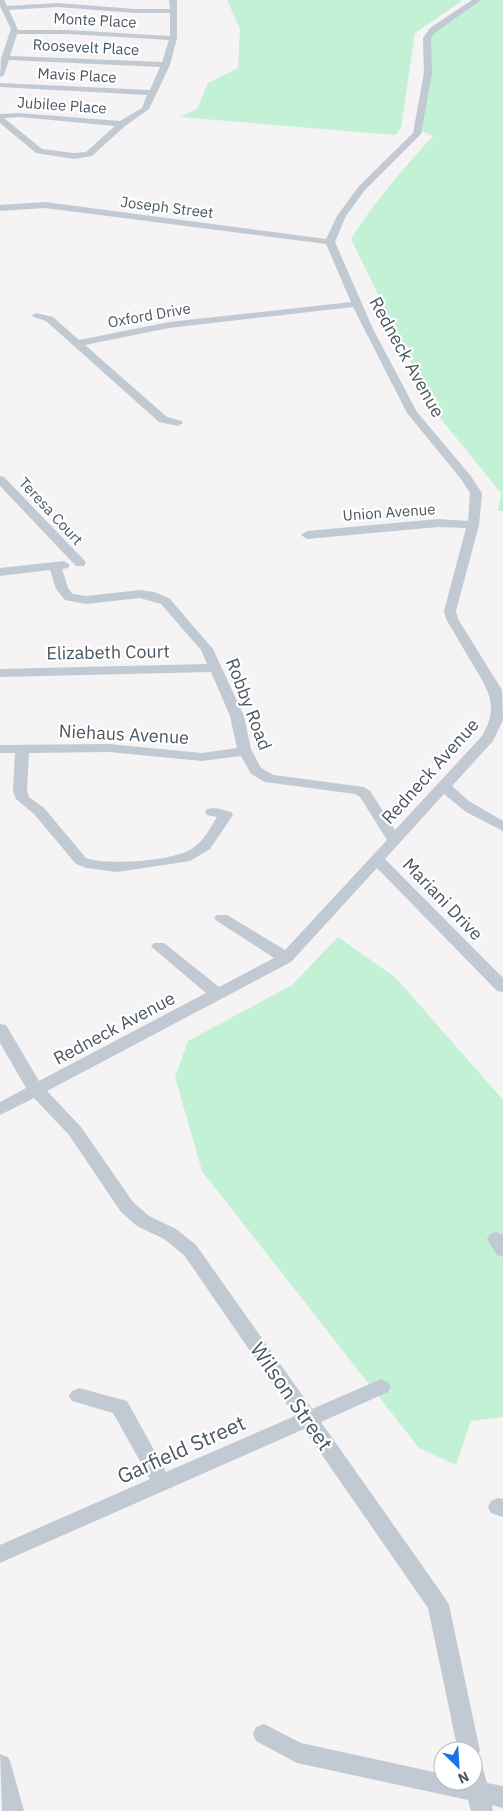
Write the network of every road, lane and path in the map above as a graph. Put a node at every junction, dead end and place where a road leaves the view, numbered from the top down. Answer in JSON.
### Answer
{"nodes":[{"id":1,"x":173,"y":0,"type":"edge"},
{"id":2,"x":477,"y":0,"type":"edge"},
{"id":3,"x":0,"y":1,"type":"edge"},
{"id":4,"x":86,"y":3,"type":"edge"},
{"id":5,"x":6,"y":8,"type":"junction"},
{"id":6,"x":174,"y":11,"type":"junction"},
{"id":7,"x":14,"y":32,"type":"junction"},
{"id":8,"x":173,"y":38,"type":"junction"},
{"id":9,"x":5,"y":58,"type":"junction"},
{"id":10,"x":166,"y":65,"type":"junction"},
{"id":11,"x":0,"y":75,"type":"edge"},
{"id":12,"x":0,"y":85,"type":"edge"},
{"id":13,"x":153,"y":93,"type":"junction"},
{"id":14,"x":0,"y":118,"type":"edge"},
{"id":15,"x":122,"y":124,"type":"junction"},
{"id":16,"x":0,"y":208,"type":"edge"},
{"id":17,"x":330,"y":242,"type":"junction"},
{"id":18,"x":356,"y":304,"type":"junction"},
{"id":19,"x":36,"y":316,"type":"dead end"},
{"id":20,"x":77,"y":344,"type":"junction"},
{"id":21,"x":178,"y":423,"type":"dead end"},
{"id":22,"x":0,"y":479,"type":"edge"},
{"id":23,"x":473,"y":526,"type":"junction"},
{"id":24,"x":307,"y":535,"type":"dead end"},
{"id":25,"x":55,"y":566,"type":"junction"},
{"id":26,"x":0,"y":572,"type":"edge"},
{"id":27,"x":216,"y":668,"type":"junction"},
{"id":28,"x":0,"y":673,"type":"edge"},
{"id":29,"x":501,"y":702,"type":"edge"},
{"id":30,"x":22,"y":748,"type":"junction"},
{"id":31,"x":0,"y":749,"type":"edge"},
{"id":32,"x":245,"y":751,"type":"junction"},
{"id":33,"x":444,"y":785,"type":"junction"},
{"id":34,"x":212,"y":812,"type":"dead end"},
{"id":35,"x":503,"y":827,"type":"edge"},
{"id":36,"x":394,"y":840,"type":"junction"},
{"id":37,"x":377,"y":858,"type":"junction"},
{"id":38,"x":222,"y":918,"type":"dead end"},
{"id":39,"x":158,"y":946,"type":"dead end"},
{"id":40,"x":286,"y":958,"type":"junction"},
{"id":41,"x":503,"y":987,"type":"edge"},
{"id":42,"x":217,"y":994,"type":"junction"},
{"id":43,"x":0,"y":1029,"type":"edge"},
{"id":44,"x":36,"y":1090,"type":"junction"},
{"id":45,"x":0,"y":1109,"type":"edge"},
{"id":46,"x":381,"y":1387,"type":"dead end"},
{"id":47,"x":79,"y":1396,"type":"dead end"},
{"id":48,"x":308,"y":1419,"type":"junction"},
{"id":49,"x":162,"y":1483,"type":"junction"},
{"id":50,"x":0,"y":1554,"type":"edge"},
{"id":51,"x":264,"y":1734,"type":"dead end"},
{"id":52,"x":467,"y":1741,"type":"edge"},
{"id":53,"x":0,"y":1764,"type":"edge"},
{"id":54,"x":503,"y":1797,"type":"edge"},
{"id":55,"x":480,"y":1801,"type":"edge"},
{"id":56,"x":13,"y":1811,"type":"edge"}],
"edges":[{"from":1,"to":6,"type":"street"},
{"from":2,"to":17,"type":"street"},
{"from":3,"to":5,"type":"street"},
{"from":4,"to":5,"type":"street"},
{"from":4,"to":6,"type":"street"},
{"from":5,"to":7,"type":"street"},
{"from":6,"to":8,"type":"street"},
{"from":7,"to":8,"type":"street","name":"Monte Place"},
{"from":7,"to":9,"type":"street"},
{"from":8,"to":10,"type":"street"},
{"from":9,"to":10,"type":"street","name":"Roosevelt Place"},
{"from":9,"to":11,"type":"street"},
{"from":10,"to":13,"type":"street"},
{"from":12,"to":13,"type":"street","name":"Mavis Place"},
{"from":13,"to":15,"type":"street"},
{"from":14,"to":15,"type":"street","name":"Jubilee Place"},
{"from":14,"to":15,"type":"street"},
{"from":16,"to":17,"type":"street","name":"Joseph Street"},
{"from":17,"to":18,"type":"street","name":"Redneck Avenue"},
{"from":18,"to":20,"type":"street","name":"Oxford Drive"},
{"from":18,"to":23,"type":"street","name":"Redneck Avenue"},
{"from":19,"to":20,"type":"street"},
{"from":20,"to":21,"type":"street"},
{"from":22,"to":25,"type":"street","name":"Teresa Court"},
{"from":23,"to":24,"type":"street","name":"Union Avenue"},
{"from":23,"to":29,"type":"street","name":"Redneck Avenue"},
{"from":25,"to":26,"type":"street"},
{"from":25,"to":27,"type":"street","name":"Robby Road"},
{"from":27,"to":28,"type":"street","name":"Elizabeth Court"},
{"from":27,"to":32,"type":"street","name":"Robby Road"},
{"from":29,"to":33,"type":"street","name":"Redneck Avenue"},
{"from":30,"to":31,"type":"street","name":"Niehaus Avenue"},
{"from":30,"to":32,"type":"street","name":"Niehaus Avenue"},
{"from":30,"to":34,"type":"street"},
{"from":32,"to":36,"type":"street","name":"Robby Road"},
{"from":33,"to":35,"type":"street"},
{"from":33,"to":36,"type":"street","name":"Redneck Avenue"},
{"from":36,"to":37,"type":"street","name":"Redneck Avenue"},
{"from":37,"to":40,"type":"street","name":"Redneck Avenue"},
{"from":37,"to":41,"type":"street","name":"Mariani Drive"},
{"from":38,"to":40,"type":"street"},
{"from":39,"to":42,"type":"street"},
{"from":40,"to":42,"type":"street","name":"Redneck Avenue"},
{"from":42,"to":44,"type":"street","name":"Redneck Avenue"},
{"from":43,"to":44,"type":"street","name":"Wilson Street"},
{"from":44,"to":45,"type":"street","name":"Redneck Avenue"},
{"from":44,"to":48,"type":"street","name":"Wilson Street"},
{"from":46,"to":48,"type":"street","name":"Garfield Street"},
{"from":47,"to":49,"type":"street"},
{"from":48,"to":49,"type":"street","name":"Garfield Street"},
{"from":48,"to":52,"type":"street","name":"Wilson Street"},
{"from":49,"to":50,"type":"street","name":"Garfield Street"},
{"from":51,"to":55,"type":"street"},
{"from":53,"to":56,"type":"street"},
{"from":54,"to":55,"type":"street"}]}
